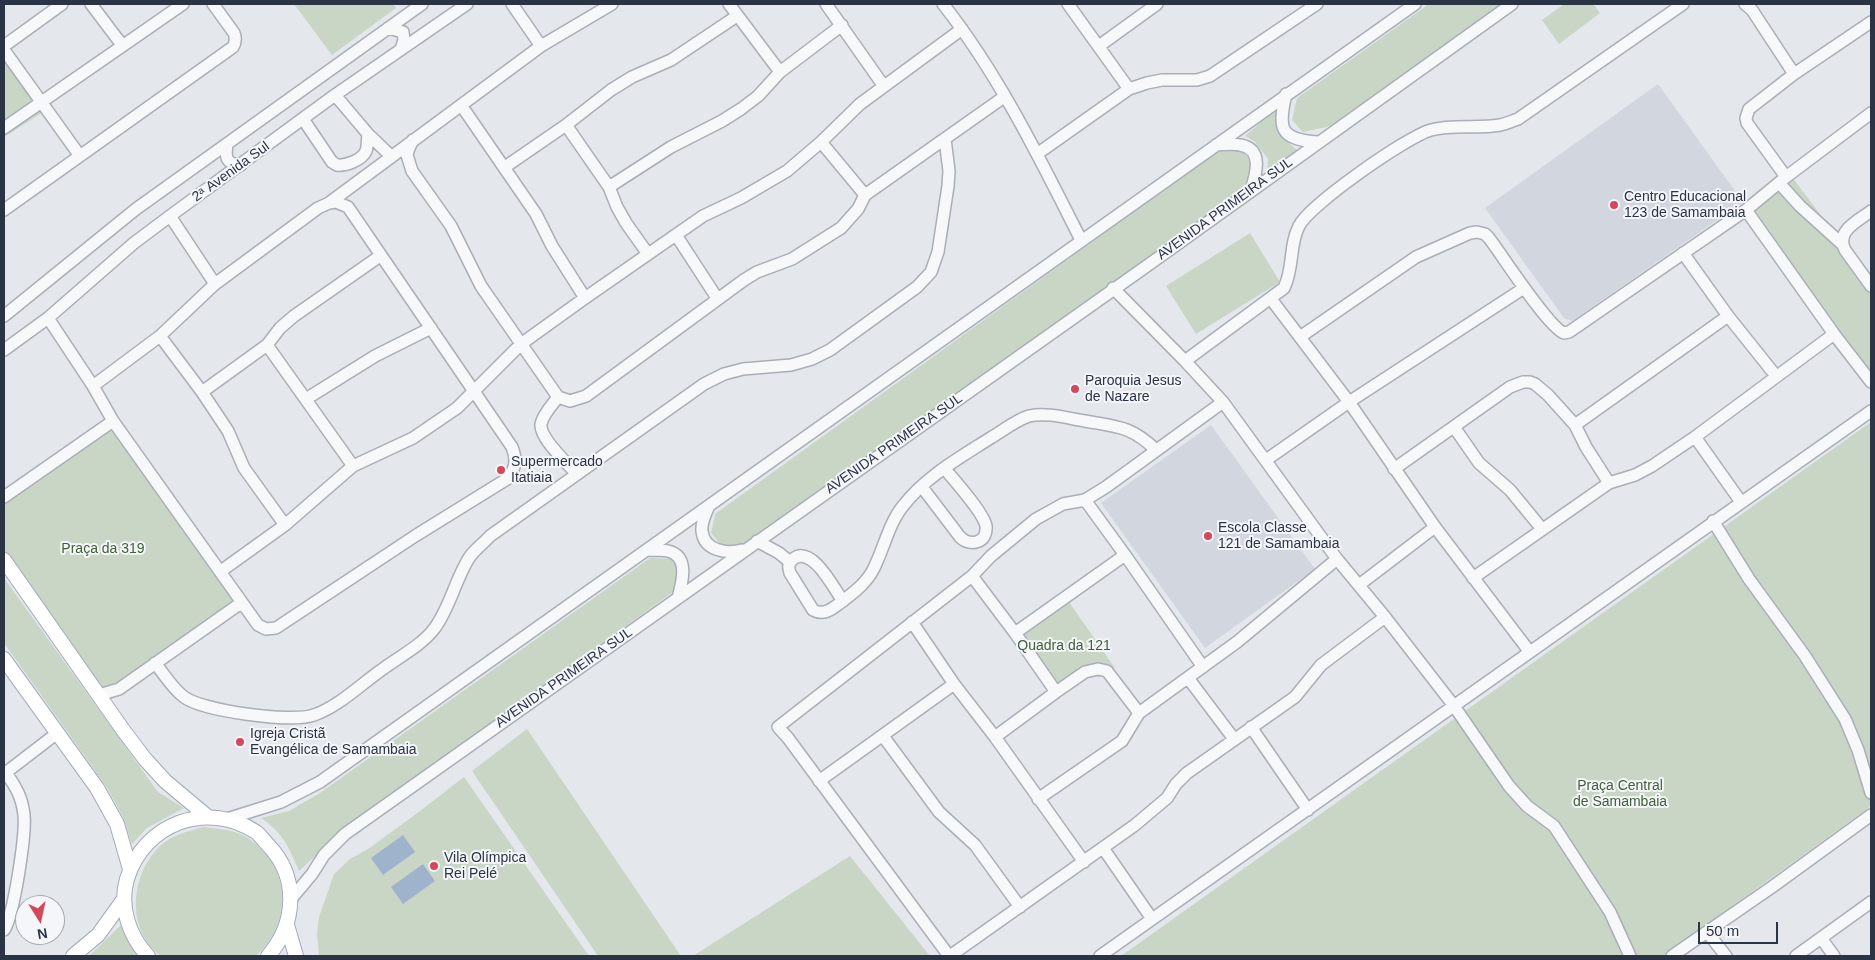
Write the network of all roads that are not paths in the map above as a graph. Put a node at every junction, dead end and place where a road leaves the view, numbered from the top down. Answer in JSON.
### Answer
{"nodes":[{"id":1,"x":62,"y":4,"type":"edge"},
{"id":2,"x":91,"y":4,"type":"edge"},
{"id":3,"x":213,"y":4,"type":"edge"},
{"id":4,"x":422,"y":4,"type":"edge"},
{"id":5,"x":467,"y":4,"type":"edge"},
{"id":6,"x":512,"y":4,"type":"edge"},
{"id":7,"x":612,"y":4,"type":"edge"},
{"id":8,"x":729,"y":4,"type":"edge"},
{"id":9,"x":826,"y":4,"type":"edge"},
{"id":10,"x":943,"y":4,"type":"edge"},
{"id":11,"x":1068,"y":4,"type":"edge"},
{"id":12,"x":1157,"y":4,"type":"edge"},
{"id":13,"x":1317,"y":4,"type":"edge"},
{"id":14,"x":1415,"y":4,"type":"edge"},
{"id":15,"x":1512,"y":4,"type":"edge"},
{"id":16,"x":1683,"y":4,"type":"edge"},
{"id":17,"x":178,"y":5,"type":"edge"},
{"id":18,"x":1752,"y":6,"type":"edge"},
{"id":19,"x":738,"y":16,"type":"junction"},
{"id":20,"x":1871,"y":22,"type":"edge"},
{"id":21,"x":842,"y":25,"type":"junction"},
{"id":22,"x":388,"y":28,"type":"junction"},
{"id":23,"x":962,"y":28,"type":"junction"},
{"id":24,"x":122,"y":45,"type":"junction"},
{"id":25,"x":4,"y":46,"type":"edge"},
{"id":26,"x":541,"y":46,"type":"junction"},
{"id":27,"x":1099,"y":46,"type":"junction"},
{"id":28,"x":401,"y":49,"type":"junction"},
{"id":29,"x":4,"y":50,"type":"edge"},
{"id":30,"x":780,"y":72,"type":"junction"},
{"id":31,"x":1794,"y":74,"type":"junction"},
{"id":32,"x":883,"y":85,"type":"junction"},
{"id":33,"x":1129,"y":89,"type":"junction"},
{"id":34,"x":1286,"y":94,"type":"junction"},
{"id":35,"x":335,"y":95,"type":"junction"},
{"id":36,"x":1004,"y":97,"type":"junction"},
{"id":37,"x":42,"y":103,"type":"junction"},
{"id":38,"x":461,"y":105,"type":"junction"},
{"id":39,"x":1871,"y":113,"type":"edge"},
{"id":40,"x":303,"y":119,"type":"junction"},
{"id":41,"x":566,"y":125,"type":"junction"},
{"id":42,"x":4,"y":128,"type":"edge"},
{"id":43,"x":368,"y":134,"type":"junction"},
{"id":44,"x":945,"y":138,"type":"junction"},
{"id":45,"x":413,"y":140,"type":"junction"},
{"id":46,"x":821,"y":142,"type":"junction"},
{"id":47,"x":1317,"y":142,"type":"junction"},
{"id":48,"x":227,"y":144,"type":"junction"},
{"id":49,"x":1216,"y":145,"type":"junction"},
{"id":50,"x":1037,"y":154,"type":"junction"},
{"id":51,"x":80,"y":156,"type":"junction"},
{"id":52,"x":391,"y":156,"type":"junction"},
{"id":53,"x":241,"y":165,"type":"junction"},
{"id":54,"x":505,"y":167,"type":"junction"},
{"id":55,"x":1783,"y":180,"type":"junction"},
{"id":56,"x":609,"y":187,"type":"junction"},
{"id":57,"x":1251,"y":190,"type":"junction"},
{"id":58,"x":865,"y":196,"type":"junction"},
{"id":59,"x":328,"y":203,"type":"junction"},
{"id":60,"x":4,"y":210,"type":"edge"},
{"id":61,"x":1746,"y":210,"type":"junction"},
{"id":62,"x":1871,"y":211,"type":"edge"},
{"id":63,"x":170,"y":216,"type":"junction"},
{"id":64,"x":676,"y":235,"type":"junction"},
{"id":65,"x":1081,"y":240,"type":"junction"},
{"id":66,"x":1842,"y":244,"type":"junction"},
{"id":67,"x":1683,"y":253,"type":"junction"},
{"id":68,"x":648,"y":254,"type":"junction"},
{"id":69,"x":380,"y":256,"type":"junction"},
{"id":70,"x":215,"y":284,"type":"junction"},
{"id":71,"x":1871,"y":286,"type":"edge"},
{"id":72,"x":1113,"y":288,"type":"junction"},
{"id":73,"x":1524,"y":288,"type":"junction"},
{"id":74,"x":585,"y":298,"type":"junction"},
{"id":75,"x":717,"y":298,"type":"junction"},
{"id":76,"x":1271,"y":299,"type":"junction"},
{"id":77,"x":4,"y":316,"type":"edge"},
{"id":78,"x":1728,"y":316,"type":"junction"},
{"id":79,"x":48,"y":318,"type":"junction"},
{"id":80,"x":431,"y":328,"type":"junction"},
{"id":81,"x":1834,"y":334,"type":"junction"},
{"id":82,"x":160,"y":336,"type":"junction"},
{"id":83,"x":1300,"y":337,"type":"junction"},
{"id":84,"x":521,"y":344,"type":"junction"},
{"id":85,"x":267,"y":345,"type":"junction"},
{"id":86,"x":4,"y":350,"type":"edge"},
{"id":87,"x":1185,"y":361,"type":"junction"},
{"id":88,"x":1776,"y":376,"type":"junction"},
{"id":89,"x":1871,"y":382,"type":"edge"},
{"id":90,"x":93,"y":386,"type":"junction"},
{"id":91,"x":202,"y":392,"type":"junction"},
{"id":92,"x":475,"y":392,"type":"junction"},
{"id":93,"x":558,"y":397,"type":"junction"},
{"id":94,"x":306,"y":398,"type":"junction"},
{"id":95,"x":1223,"y":402,"type":"junction"},
{"id":96,"x":1348,"y":402,"type":"junction"},
{"id":97,"x":1871,"y":411,"type":"edge"},
{"id":98,"x":113,"y":421,"type":"junction"},
{"id":99,"x":1575,"y":425,"type":"junction"},
{"id":100,"x":1454,"y":427,"type":"junction"},
{"id":101,"x":1695,"y":436,"type":"junction"},
{"id":102,"x":1156,"y":450,"type":"junction"},
{"id":103,"x":1266,"y":460,"type":"junction"},
{"id":104,"x":353,"y":466,"type":"junction"},
{"id":105,"x":944,"y":468,"type":"junction"},
{"id":106,"x":1394,"y":469,"type":"junction"},
{"id":107,"x":577,"y":474,"type":"junction"},
{"id":108,"x":1609,"y":483,"type":"junction"},
{"id":109,"x":922,"y":487,"type":"junction"},
{"id":110,"x":4,"y":497,"type":"edge"},
{"id":111,"x":1085,"y":500,"type":"junction"},
{"id":112,"x":1741,"y":502,"type":"junction"},
{"id":113,"x":708,"y":508,"type":"junction"},
{"id":114,"x":1713,"y":522,"type":"junction"},
{"id":115,"x":285,"y":525,"type":"junction"},
{"id":116,"x":1435,"y":527,"type":"junction"},
{"id":117,"x":1542,"y":529,"type":"junction"},
{"id":118,"x":757,"y":541,"type":"junction"},
{"id":119,"x":648,"y":550,"type":"junction"},
{"id":120,"x":745,"y":550,"type":"junction"},
{"id":121,"x":1125,"y":555,"type":"junction"},
{"id":122,"x":1336,"y":559,"type":"junction"},
{"id":123,"x":4,"y":560,"type":"edge"},
{"id":124,"x":790,"y":562,"type":"junction"},
{"id":125,"x":221,"y":571,"type":"junction"},
{"id":126,"x":972,"y":576,"type":"junction"},
{"id":127,"x":1473,"y":578,"type":"junction"},
{"id":128,"x":1359,"y":585,"type":"junction"},
{"id":129,"x":678,"y":598,"type":"junction"},
{"id":130,"x":842,"y":601,"type":"junction"},
{"id":131,"x":241,"y":603,"type":"junction"},
{"id":132,"x":1385,"y":617,"type":"junction"},
{"id":133,"x":912,"y":622,"type":"junction"},
{"id":134,"x":1015,"y":633,"type":"junction"},
{"id":135,"x":1529,"y":651,"type":"junction"},
{"id":136,"x":4,"y":659,"type":"edge"},
{"id":137,"x":155,"y":663,"type":"junction"},
{"id":138,"x":1203,"y":667,"type":"junction"},
{"id":139,"x":1188,"y":678,"type":"junction"},
{"id":140,"x":954,"y":684,"type":"junction"},
{"id":141,"x":119,"y":688,"type":"junction"},
{"id":142,"x":1056,"y":692,"type":"junction"},
{"id":143,"x":99,"y":695,"type":"junction"},
{"id":144,"x":1454,"y":706,"type":"junction"},
{"id":145,"x":107,"y":707,"type":"junction"},
{"id":146,"x":1139,"y":713,"type":"junction"},
{"id":147,"x":1251,"y":727,"type":"junction"},
{"id":148,"x":56,"y":734,"type":"junction"},
{"id":149,"x":883,"y":736,"type":"junction"},
{"id":150,"x":995,"y":737,"type":"junction"},
{"id":151,"x":1234,"y":739,"type":"junction"},
{"id":152,"x":5,"y":773,"type":"edge"},
{"id":153,"x":819,"y":782,"type":"junction"},
{"id":154,"x":1871,"y":793,"type":"edge"},
{"id":155,"x":1038,"y":799,"type":"junction"},
{"id":156,"x":1308,"y":810,"type":"junction"},
{"id":157,"x":1871,"y":815,"type":"edge"},
{"id":158,"x":208,"y":817,"type":"junction"},
{"id":159,"x":227,"y":819,"type":"junction"},
{"id":160,"x":1103,"y":848,"type":"junction"},
{"id":161,"x":1084,"y":862,"type":"junction"},
{"id":162,"x":130,"y":869,"type":"junction"},
{"id":163,"x":124,"y":899,"type":"junction"},
{"id":164,"x":291,"y":899,"type":"junction"},
{"id":165,"x":1871,"y":903,"type":"edge"},
{"id":166,"x":1020,"y":908,"type":"junction"},
{"id":167,"x":1152,"y":919,"type":"junction"},
{"id":168,"x":287,"y":925,"type":"junction"},
{"id":169,"x":4,"y":930,"type":"edge"},
{"id":170,"x":1707,"y":932,"type":"junction"},
{"id":171,"x":1821,"y":938,"type":"junction"},
{"id":172,"x":73,"y":956,"type":"edge"},
{"id":173,"x":148,"y":956,"type":"edge"},
{"id":174,"x":268,"y":956,"type":"edge"},
{"id":175,"x":296,"y":956,"type":"edge"},
{"id":176,"x":950,"y":956,"type":"edge"},
{"id":177,"x":1100,"y":956,"type":"edge"},
{"id":178,"x":1630,"y":956,"type":"edge"},
{"id":179,"x":1672,"y":956,"type":"edge"},
{"id":180,"x":1726,"y":956,"type":"edge"},
{"id":181,"x":1796,"y":956,"type":"edge"},
{"id":182,"x":1834,"y":956,"type":"edge"}],
"edges":[{"from":1,"to":25,"type":"street"},
{"from":2,"to":24,"type":"street"},
{"from":3,"to":51,"type":"street"},
{"from":4,"to":22,"type":"street","name":"2ᵃ Avenida Sul"},
{"from":5,"to":28,"type":"street","name":"2ᵃ Avenida Sul"},
{"from":6,"to":26,"type":"street"},
{"from":7,"to":26,"type":"street"},
{"from":8,"to":19,"type":"street"},
{"from":9,"to":21,"type":"street"},
{"from":10,"to":23,"type":"street"},
{"from":11,"to":27,"type":"street"},
{"from":12,"to":27,"type":"street"},
{"from":13,"to":33,"type":"street"},
{"from":14,"to":34,"type":"street"},
{"from":15,"to":47,"type":"street","name":"AVENIDA PRIMEIRA SUL"},
{"from":16,"to":76,"type":"street"},
{"from":17,"to":24,"type":"street"},
{"from":18,"to":31,"type":"street"},
{"from":19,"to":30,"type":"street"},
{"from":19,"to":41,"type":"street"},
{"from":20,"to":31,"type":"street"},
{"from":21,"to":30,"type":"street"},
{"from":21,"to":32,"type":"street"},
{"from":22,"to":28,"type":"street"},
{"from":22,"to":48,"type":"street","name":"2ᵃ Avenida Sul"},
{"from":23,"to":32,"type":"street"},
{"from":23,"to":36,"type":"street"},
{"from":24,"to":37,"type":"street"},
{"from":26,"to":38,"type":"street"},
{"from":27,"to":33,"type":"street"},
{"from":28,"to":35,"type":"street","name":"2ᵃ Avenida Sul"},
{"from":29,"to":37,"type":"street"},
{"from":30,"to":56,"type":"street"},
{"from":31,"to":55,"type":"street"},
{"from":32,"to":46,"type":"street"},
{"from":33,"to":50,"type":"street"},
{"from":34,"to":47,"type":"street"},
{"from":34,"to":49,"type":"street"},
{"from":35,"to":40,"type":"street","name":"2ᵃ Avenida Sul"},
{"from":35,"to":43,"type":"street"},
{"from":36,"to":44,"type":"street"},
{"from":36,"to":50,"type":"street"},
{"from":37,"to":42,"type":"street"},
{"from":37,"to":51,"type":"street"},
{"from":38,"to":45,"type":"street"},
{"from":38,"to":54,"type":"street"},
{"from":39,"to":55,"type":"street"},
{"from":40,"to":43,"type":"street"},
{"from":40,"to":53,"type":"street","name":"2ᵃ Avenida Sul"},
{"from":41,"to":54,"type":"street"},
{"from":41,"to":56,"type":"street"},
{"from":43,"to":52,"type":"street"},
{"from":44,"to":58,"type":"street"},
{"from":44,"to":107,"type":"street"},
{"from":45,"to":52,"type":"street"},
{"from":45,"to":84,"type":"street"},
{"from":46,"to":58,"type":"street"},
{"from":46,"to":64,"type":"street"},
{"from":47,"to":57,"type":"street","name":"AVENIDA PRIMEIRA SUL"},
{"from":48,"to":53,"type":"street"},
{"from":48,"to":77,"type":"street","name":"2ᵃ Avenida Sul"},
{"from":49,"to":57,"type":"street"},
{"from":49,"to":65,"type":"street"},
{"from":50,"to":65,"type":"street"},
{"from":51,"to":60,"type":"street"},
{"from":52,"to":59,"type":"street"},
{"from":53,"to":63,"type":"street","name":"2ᵃ Avenida Sul"},
{"from":54,"to":74,"type":"street"},
{"from":55,"to":61,"type":"street"},
{"from":55,"to":66,"type":"street"},
{"from":56,"to":68,"type":"street"},
{"from":57,"to":72,"type":"street","name":"AVENIDA PRIMEIRA SUL"},
{"from":58,"to":75,"type":"street"},
{"from":59,"to":69,"type":"street"},
{"from":59,"to":70,"type":"street"},
{"from":61,"to":67,"type":"street"},
{"from":61,"to":81,"type":"street"},
{"from":62,"to":66,"type":"street"},
{"from":63,"to":70,"type":"street"},
{"from":63,"to":79,"type":"street","name":"2ᵃ Avenida Sul"},
{"from":64,"to":68,"type":"street"},
{"from":64,"to":75,"type":"street"},
{"from":65,"to":113,"type":"street"},
{"from":66,"to":71,"type":"street"},
{"from":67,"to":73,"type":"street"},
{"from":67,"to":78,"type":"street"},
{"from":68,"to":74,"type":"street"},
{"from":69,"to":80,"type":"street"},
{"from":69,"to":85,"type":"street"},
{"from":70,"to":82,"type":"street"},
{"from":72,"to":87,"type":"street"},
{"from":72,"to":118,"type":"street","name":"AVENIDA PRIMEIRA SUL"},
{"from":73,"to":83,"type":"street"},
{"from":73,"to":96,"type":"street"},
{"from":74,"to":84,"type":"street"},
{"from":75,"to":93,"type":"street"},
{"from":76,"to":83,"type":"street"},
{"from":76,"to":87,"type":"street"},
{"from":78,"to":88,"type":"street"},
{"from":78,"to":99,"type":"street"},
{"from":79,"to":86,"type":"street","name":"2ᵃ Avenida Sul"},
{"from":79,"to":90,"type":"street"},
{"from":80,"to":92,"type":"street"},
{"from":80,"to":94,"type":"street"},
{"from":81,"to":88,"type":"street"},
{"from":81,"to":89,"type":"street"},
{"from":82,"to":90,"type":"street"},
{"from":82,"to":91,"type":"street"},
{"from":83,"to":96,"type":"street"},
{"from":84,"to":92,"type":"street"},
{"from":84,"to":93,"type":"street"},
{"from":85,"to":91,"type":"street"},
{"from":85,"to":94,"type":"street"},
{"from":87,"to":95,"type":"street"},
{"from":88,"to":101,"type":"street"},
{"from":90,"to":98,"type":"street"},
{"from":91,"to":115,"type":"street"},
{"from":92,"to":104,"type":"street"},
{"from":92,"to":131,"type":"street"},
{"from":93,"to":107,"type":"street"},
{"from":94,"to":104,"type":"street"},
{"from":95,"to":102,"type":"street"},
{"from":95,"to":103,"type":"street"},
{"from":96,"to":103,"type":"street"},
{"from":96,"to":106,"type":"street"},
{"from":97,"to":112,"type":"street"},
{"from":98,"to":110,"type":"street"},
{"from":98,"to":125,"type":"street"},
{"from":99,"to":100,"type":"street"},
{"from":99,"to":108,"type":"street"},
{"from":100,"to":106,"type":"street"},
{"from":100,"to":117,"type":"street"},
{"from":101,"to":108,"type":"street"},
{"from":101,"to":112,"type":"street"},
{"from":102,"to":105,"type":"street"},
{"from":102,"to":111,"type":"street"},
{"from":103,"to":122,"type":"street"},
{"from":104,"to":115,"type":"street"},
{"from":105,"to":109,"type":"street"},
{"from":105,"to":109,"type":"street"},
{"from":106,"to":116,"type":"street"},
{"from":107,"to":137,"type":"street"},
{"from":108,"to":117,"type":"street"},
{"from":109,"to":130,"type":"street"},
{"from":111,"to":121,"type":"street"},
{"from":111,"to":126,"type":"street"},
{"from":112,"to":114,"type":"street"},
{"from":113,"to":119,"type":"street"},
{"from":113,"to":120,"type":"street"},
{"from":114,"to":135,"type":"street"},
{"from":114,"to":154,"type":"street"},
{"from":115,"to":125,"type":"street"},
{"from":116,"to":127,"type":"street"},
{"from":116,"to":128,"type":"street"},
{"from":117,"to":127,"type":"street"},
{"from":118,"to":120,"type":"street","name":"AVENIDA PRIMEIRA SUL"},
{"from":118,"to":124,"type":"street"},
{"from":119,"to":129,"type":"street"},
{"from":119,"to":159,"type":"street"},
{"from":120,"to":129,"type":"street","name":"AVENIDA PRIMEIRA SUL"},
{"from":121,"to":134,"type":"street"},
{"from":121,"to":138,"type":"street"},
{"from":122,"to":128,"type":"street"},
{"from":122,"to":138,"type":"street"},
{"from":123,"to":143,"type":"main road"},
{"from":124,"to":130,"type":"street"},
{"from":124,"to":130,"type":"street"},
{"from":125,"to":131,"type":"street"},
{"from":126,"to":133,"type":"street"},
{"from":126,"to":134,"type":"street"},
{"from":127,"to":135,"type":"street"},
{"from":128,"to":132,"type":"street"},
{"from":129,"to":164,"type":"street","name":"AVENIDA PRIMEIRA SUL"},
{"from":131,"to":137,"type":"street"},
{"from":132,"to":144,"type":"street"},
{"from":132,"to":147,"type":"street"},
{"from":133,"to":140,"type":"street"},
{"from":133,"to":153,"type":"street"},
{"from":134,"to":142,"type":"street"},
{"from":135,"to":144,"type":"street"},
{"from":136,"to":148,"type":"main road"},
{"from":137,"to":141,"type":"street"},
{"from":138,"to":139,"type":"street"},
{"from":139,"to":146,"type":"street"},
{"from":139,"to":151,"type":"street"},
{"from":140,"to":149,"type":"street"},
{"from":140,"to":150,"type":"street"},
{"from":141,"to":143,"type":"street"},
{"from":141,"to":145,"type":"street"},
{"from":142,"to":146,"type":"street"},
{"from":142,"to":150,"type":"street"},
{"from":143,"to":145,"type":"main road"},
{"from":144,"to":156,"type":"street"},
{"from":144,"to":178,"type":"street"},
{"from":145,"to":158,"type":"main road"},
{"from":146,"to":155,"type":"street"},
{"from":147,"to":151,"type":"street"},
{"from":147,"to":156,"type":"street"},
{"from":148,"to":152,"type":"street"},
{"from":148,"to":162,"type":"main road"},
{"from":149,"to":153,"type":"street"},
{"from":149,"to":166,"type":"street"},
{"from":150,"to":155,"type":"street"},
{"from":151,"to":160,"type":"street"},
{"from":152,"to":169,"type":"street"},
{"from":153,"to":176,"type":"street"},
{"from":155,"to":161,"type":"street"},
{"from":156,"to":167,"type":"street"},
{"from":157,"to":170,"type":"street"},
{"from":158,"to":159,"type":"main road"},
{"from":158,"to":162,"type":"main road"},
{"from":159,"to":164,"type":"main road"},
{"from":160,"to":161,"type":"street"},
{"from":160,"to":167,"type":"street"},
{"from":161,"to":166,"type":"street"},
{"from":162,"to":163,"type":"main road"},
{"from":163,"to":172,"type":"main road"},
{"from":163,"to":173,"type":"main road"},
{"from":164,"to":168,"type":"main road"},
{"from":165,"to":171,"type":"street"},
{"from":166,"to":176,"type":"street"},
{"from":167,"to":177,"type":"street"},
{"from":168,"to":174,"type":"main road"},
{"from":168,"to":175,"type":"main road"},
{"from":170,"to":179,"type":"street"},
{"from":170,"to":180,"type":"street"},
{"from":171,"to":181,"type":"street"},
{"from":171,"to":182,"type":"street"}]}
